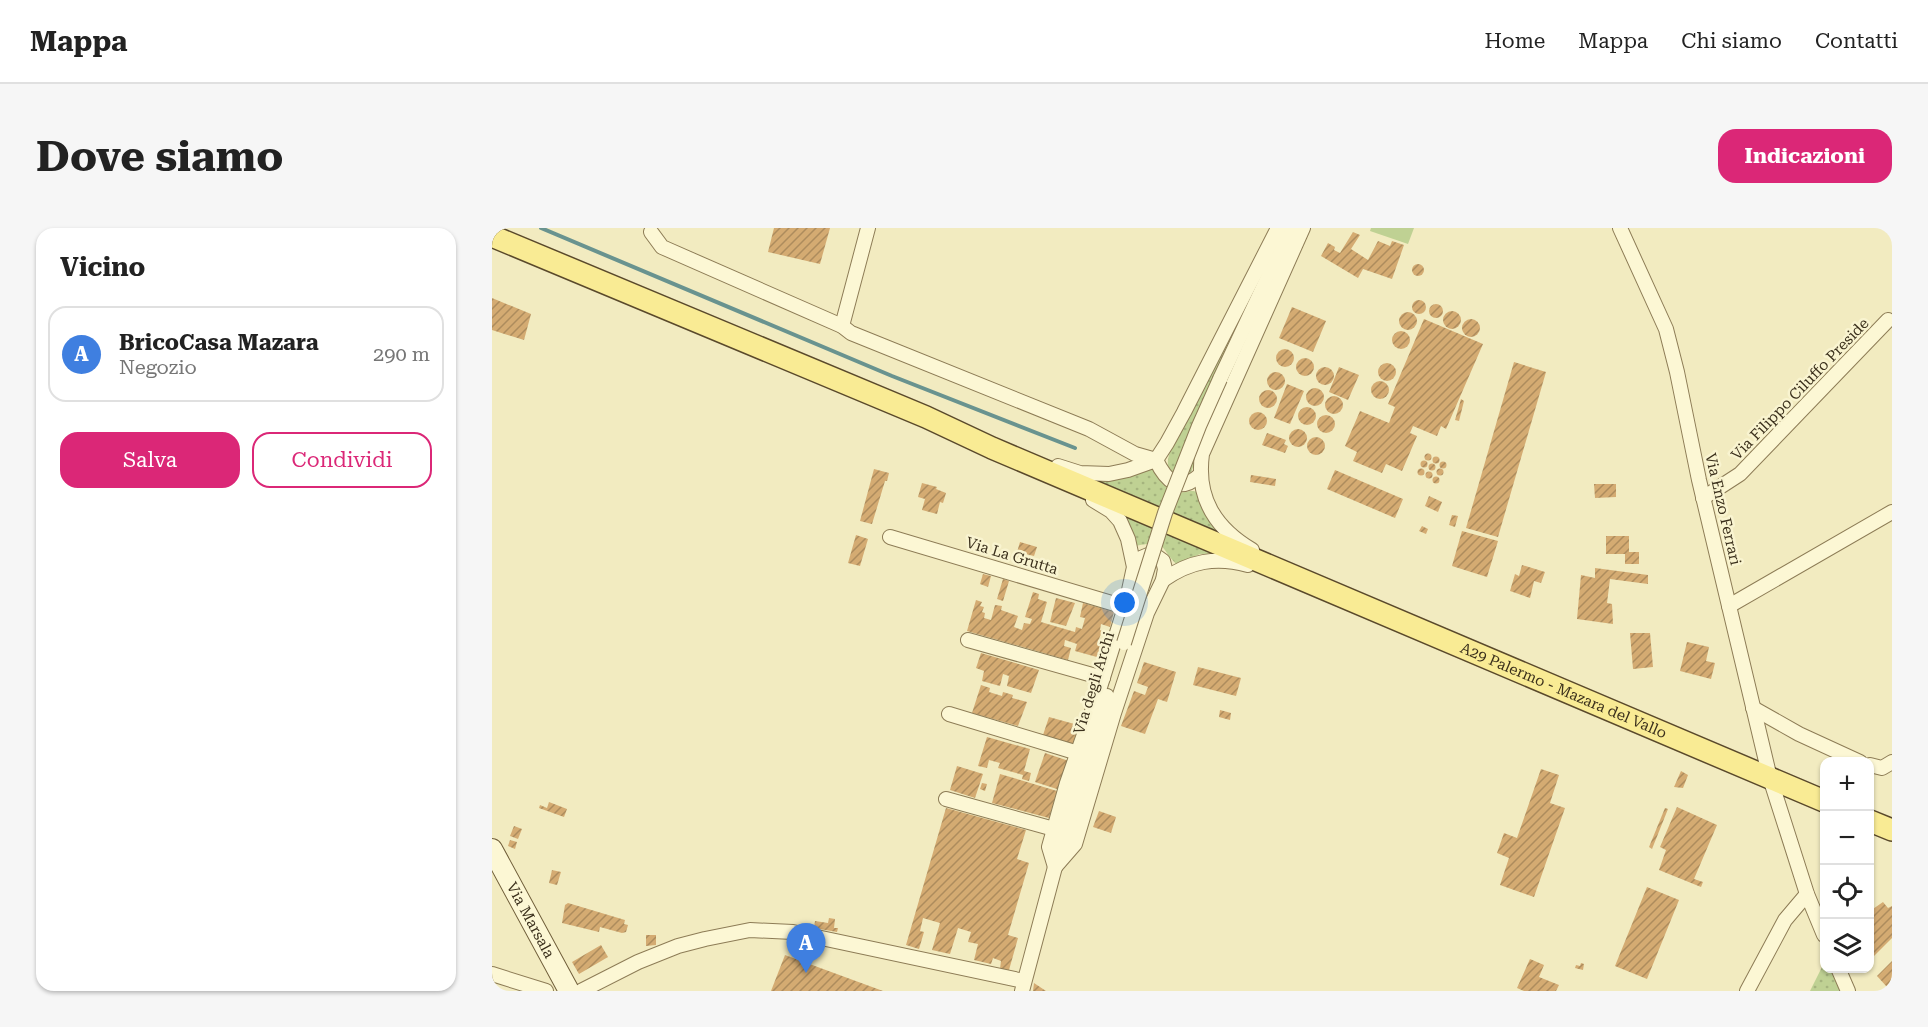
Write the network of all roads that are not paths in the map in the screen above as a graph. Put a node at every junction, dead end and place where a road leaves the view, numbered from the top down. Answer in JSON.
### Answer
{"nodes":[{"id":1,"x":868,"y":228,"type":"edge"},
{"id":2,"x":1278,"y":228,"type":"edge"},
{"id":3,"x":1291,"y":228,"type":"edge"},
{"id":4,"x":1303,"y":228,"type":"edge"},
{"id":5,"x":1620,"y":228,"type":"edge"},
{"id":6,"x":651,"y":232,"type":"dead end"},
{"id":7,"x":492,"y":236,"type":"edge"},
{"id":8,"x":1888,"y":320,"type":"dead end"},
{"id":9,"x":842,"y":326,"type":"junction"},
{"id":10,"x":992,"y":448,"type":"junction"},
{"id":11,"x":1155,"y":460,"type":"junction"},
{"id":12,"x":1200,"y":475,"type":"junction"},
{"id":13,"x":1703,"y":498,"type":"junction"},
{"id":14,"x":1892,"y":512,"type":"edge"},
{"id":15,"x":890,"y":537,"type":"dead end"},
{"id":16,"x":1134,"y":567,"type":"junction"},
{"id":17,"x":1163,"y":580,"type":"junction"},
{"id":18,"x":1303,"y":580,"type":"junction"},
{"id":19,"x":1729,"y":606,"type":"junction"},
{"id":20,"x":1125,"y":607,"type":"junction"},
{"id":21,"x":968,"y":640,"type":"dead end"},
{"id":22,"x":1103,"y":678,"type":"junction"},
{"id":23,"x":1753,"y":708,"type":"junction"},
{"id":24,"x":949,"y":714,"type":"dead end"},
{"id":25,"x":1078,"y":753,"type":"junction"},
{"id":26,"x":1849,"y":757,"type":"edge"},
{"id":27,"x":1892,"y":762,"type":"edge"},
{"id":28,"x":1874,"y":766,"type":"edge"},
{"id":29,"x":1770,"y":778,"type":"junction"},
{"id":30,"x":946,"y":799,"type":"dead end"},
{"id":31,"x":1820,"y":799,"type":"edge"},
{"id":32,"x":1874,"y":823,"type":"edge"},
{"id":33,"x":1054,"y":829,"type":"junction"},
{"id":34,"x":1892,"y":830,"type":"edge"},
{"id":35,"x":492,"y":849,"type":"edge"},
{"id":36,"x":1055,"y":867,"type":"junction"},
{"id":37,"x":1807,"y":894,"type":"junction"},
{"id":38,"x":1820,"y":925,"type":"edge"},
{"id":39,"x":1840,"y":973,"type":"edge"},
{"id":40,"x":492,"y":974,"type":"edge"},
{"id":41,"x":1023,"y":986,"type":"edge"},
{"id":42,"x":569,"y":990,"type":"edge"},
{"id":43,"x":546,"y":991,"type":"edge"},
{"id":44,"x":1748,"y":991,"type":"edge"},
{"id":45,"x":1848,"y":991,"type":"edge"}],
"edges":[{"from":1,"to":9,"type":"street"},
{"from":2,"to":11,"type":"street"},
{"from":3,"to":36,"type":"street","name":"Via degli Archi","bridge":true},
{"from":4,"to":12,"type":"street"},
{"from":5,"to":13,"type":"street","name":"Via Enzo Ferrari"},
{"from":6,"to":9,"type":"street"},
{"from":7,"to":10,"type":"main road","name":"A29 Palermo - Mazara del Vallo"},
{"from":8,"to":13,"type":"street","name":"Via Filippo Ciluffo Preside"},
{"from":9,"to":11,"type":"street"},
{"from":10,"to":11,"type":"street"},
{"from":10,"to":16,"type":"street"},
{"from":10,"to":18,"type":"main road","name":"A29 Palermo - Mazara del Vallo"},
{"from":11,"to":12,"type":"street"},
{"from":12,"to":18,"type":"street"},
{"from":13,"to":19,"type":"street","name":"Via Enzo Ferrari"},
{"from":14,"to":19,"type":"street"},
{"from":15,"to":20,"type":"street","name":"Via La Grutta"},
{"from":16,"to":17,"type":"street"},
{"from":16,"to":20,"type":"street"},
{"from":17,"to":18,"type":"street"},
{"from":17,"to":36,"type":"street"},
{"from":18,"to":29,"type":"main road","name":"A29 Palermo - Mazara del Vallo"},
{"from":19,"to":23,"type":"street","name":"Via Enzo Ferrari"},
{"from":20,"to":22,"type":"street"},
{"from":21,"to":22,"type":"street"},
{"from":22,"to":25,"type":"street"},
{"from":23,"to":26,"type":"street"},
{"from":23,"to":29,"type":"street","name":"Via Enzo Ferrari"},
{"from":24,"to":25,"type":"street"},
{"from":25,"to":33,"type":"street"},
{"from":27,"to":28,"type":"street"},
{"from":29,"to":31,"type":"main road","name":"A29 Palermo - Mazara del Vallo"},
{"from":29,"to":37,"type":"street","name":"Via Enzo Ferrari"},
{"from":30,"to":33,"type":"street"},
{"from":32,"to":34,"type":"main road"},
{"from":33,"to":36,"type":"street"},
{"from":35,"to":42,"type":"main road","name":"Via Marsala"},
{"from":36,"to":41,"type":"street","name":"Via degli Archi"},
{"from":37,"to":38,"type":"street","name":"Via Enzo Ferrari"},
{"from":37,"to":44,"type":"street"},
{"from":39,"to":45,"type":"street"},
{"from":40,"to":43,"type":"street"},
{"from":41,"to":42,"type":"street"}]}
